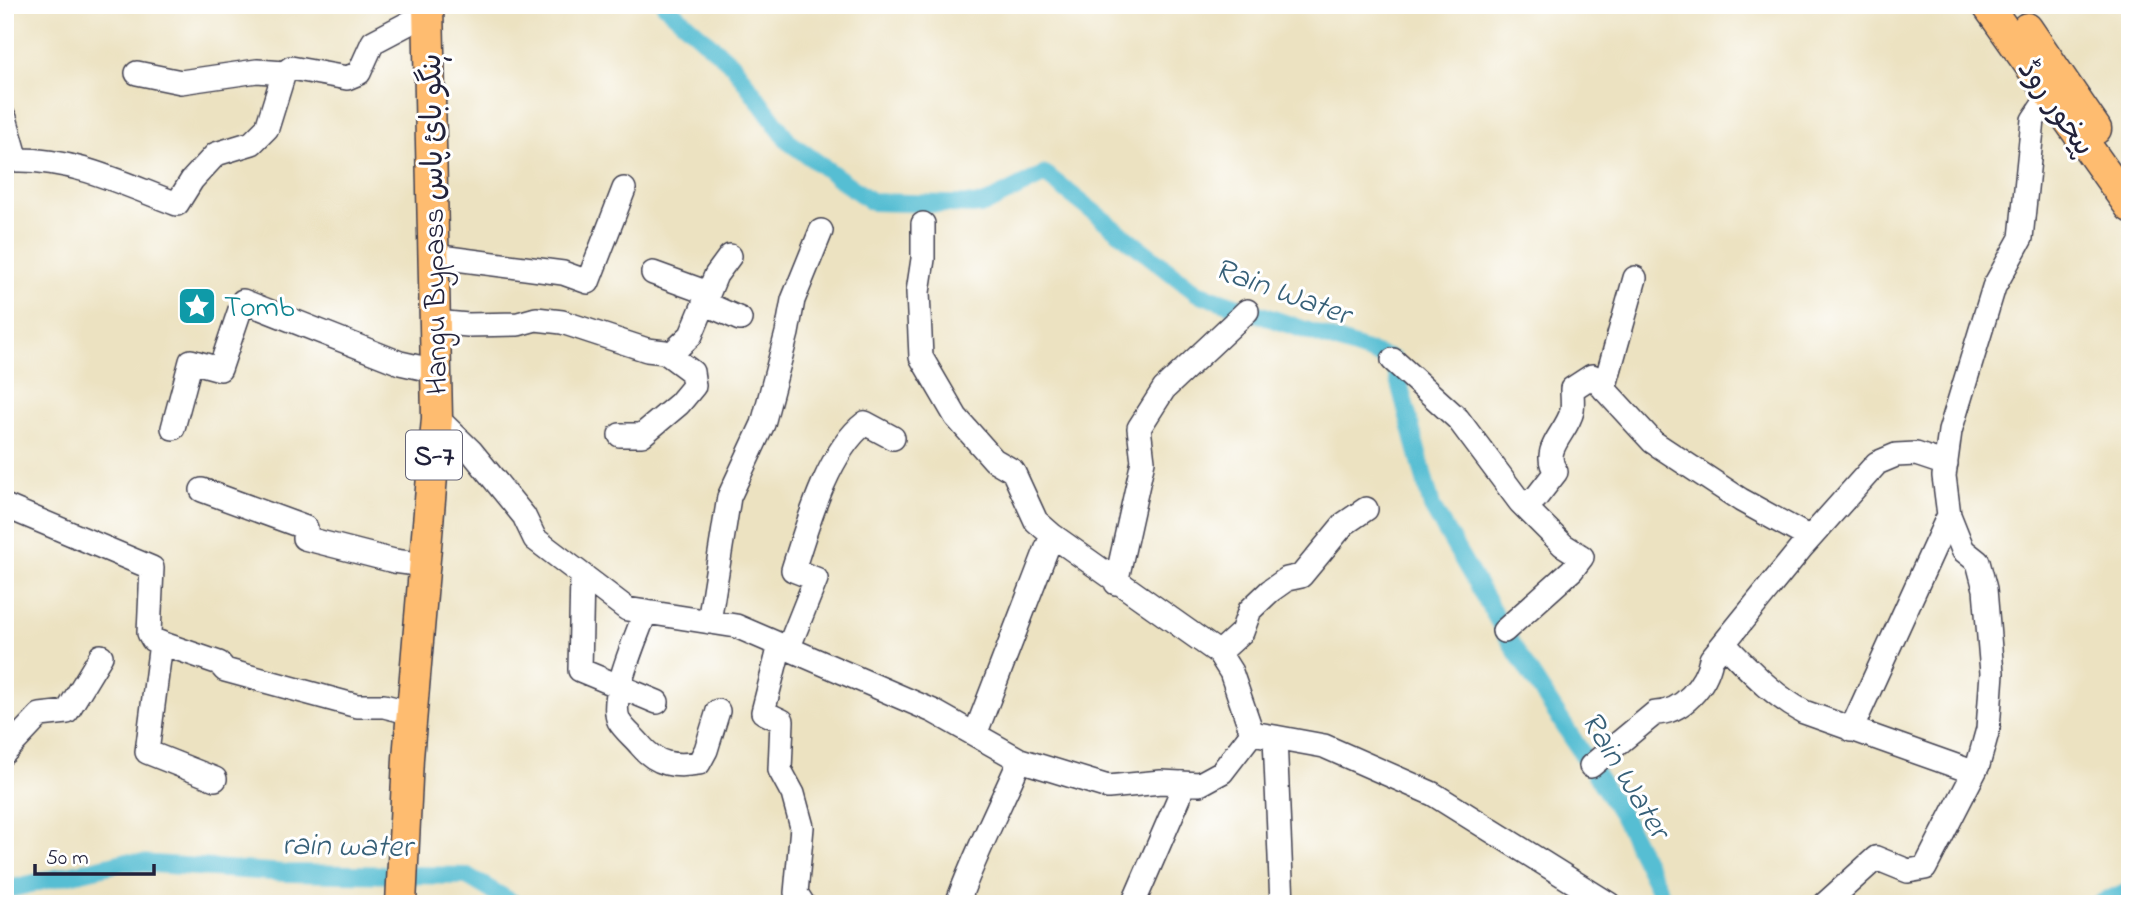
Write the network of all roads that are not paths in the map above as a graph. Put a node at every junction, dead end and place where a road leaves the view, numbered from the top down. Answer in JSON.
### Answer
{"nodes":[{"id":1,"x":1987,"y":5,"type":"edge"},
{"id":2,"x":2011,"y":5,"type":"edge"},
{"id":3,"x":428,"y":9,"type":"edge"},
{"id":4,"x":137,"y":73,"type":"dead end"},
{"id":5,"x":284,"y":73,"type":"junction"},
{"id":6,"x":2057,"y":89,"type":"junction"},
{"id":7,"x":5,"y":118,"type":"edge"},
{"id":8,"x":2130,"y":180,"type":"edge"},
{"id":9,"x":624,"y":189,"type":"dead end"},
{"id":10,"x":2130,"y":207,"type":"edge"},
{"id":11,"x":923,"y":224,"type":"dead end"},
{"id":12,"x":821,"y":231,"type":"dead end"},
{"id":13,"x":433,"y":256,"type":"junction"},
{"id":14,"x":730,"y":256,"type":"dead end"},
{"id":15,"x":653,"y":273,"type":"dead end"},
{"id":16,"x":1635,"y":278,"type":"dead end"},
{"id":17,"x":706,"y":298,"type":"junction"},
{"id":18,"x":1247,"y":311,"type":"dead end"},
{"id":19,"x":740,"y":320,"type":"dead end"},
{"id":20,"x":435,"y":322,"type":"junction"},
{"id":21,"x":670,"y":355,"type":"junction"},
{"id":22,"x":1393,"y":360,"type":"dead end"},
{"id":23,"x":436,"y":371,"type":"junction"},
{"id":24,"x":1604,"y":389,"type":"junction"},
{"id":25,"x":437,"y":418,"type":"junction"},
{"id":26,"x":173,"y":428,"type":"dead end"},
{"id":27,"x":620,"y":435,"type":"dead end"},
{"id":28,"x":893,"y":438,"type":"dead end"},
{"id":29,"x":1945,"y":464,"type":"junction"},
{"id":30,"x":202,"y":490,"type":"dead end"},
{"id":31,"x":1520,"y":502,"type":"junction"},
{"id":32,"x":5,"y":506,"type":"edge"},
{"id":33,"x":1366,"y":509,"type":"dead end"},
{"id":34,"x":1949,"y":515,"type":"junction"},
{"id":35,"x":1052,"y":536,"type":"junction"},
{"id":36,"x":1810,"y":538,"type":"junction"},
{"id":37,"x":424,"y":565,"type":"junction"},
{"id":38,"x":582,"y":575,"type":"junction"},
{"id":39,"x":1115,"y":583,"type":"junction"},
{"id":40,"x":645,"y":613,"type":"junction"},
{"id":41,"x":709,"y":622,"type":"junction"},
{"id":42,"x":1504,"y":631,"type":"dead end"},
{"id":43,"x":161,"y":643,"type":"junction"},
{"id":44,"x":1724,"y":644,"type":"junction"},
{"id":45,"x":784,"y":647,"type":"junction"},
{"id":46,"x":1219,"y":653,"type":"junction"},
{"id":47,"x":101,"y":656,"type":"dead end"},
{"id":48,"x":621,"y":687,"type":"junction"},
{"id":49,"x":657,"y":702,"type":"dead end"},
{"id":50,"x":718,"y":711,"type":"dead end"},
{"id":51,"x":412,"y":713,"type":"junction"},
{"id":52,"x":1852,"y":730,"type":"junction"},
{"id":53,"x":976,"y":732,"type":"junction"},
{"id":54,"x":1252,"y":733,"type":"junction"},
{"id":55,"x":1275,"y":737,"type":"junction"},
{"id":56,"x":5,"y":752,"type":"edge"},
{"id":57,"x":1020,"y":760,"type":"junction"},
{"id":58,"x":1591,"y":766,"type":"dead end"},
{"id":59,"x":1973,"y":772,"type":"junction"},
{"id":60,"x":215,"y":779,"type":"dead end"},
{"id":61,"x":1182,"y":783,"type":"junction"},
{"id":62,"x":401,"y":904,"type":"edge"},
{"id":63,"x":803,"y":904,"type":"edge"},
{"id":64,"x":957,"y":904,"type":"edge"},
{"id":65,"x":1132,"y":904,"type":"edge"},
{"id":66,"x":1282,"y":904,"type":"edge"},
{"id":67,"x":1609,"y":904,"type":"edge"},
{"id":68,"x":1825,"y":904,"type":"edge"}],
"edges":[{"from":1,"to":6,"type":"main road","name":"پیخور روڈ"},
{"from":2,"to":6,"type":"main road","name":"پیخور روڈ"},
{"from":3,"to":5,"type":"street"},
{"from":3,"to":13,"type":"main road","name":"Hangu Bypass ہنگو بائ پاس","number":"S-7"},
{"from":4,"to":5,"type":"street"},
{"from":5,"to":7,"type":"street"},
{"from":6,"to":8,"type":"main road","name":"پیخور روڈ"},
{"from":6,"to":10,"type":"main road","name":"پیخور روڈ"},
{"from":6,"to":29,"type":"street"},
{"from":9,"to":13,"type":"street"},
{"from":11,"to":35,"type":"street"},
{"from":12,"to":41,"type":"street"},
{"from":13,"to":20,"type":"main road","name":"Hangu Bypass ہنگو بائ پاس","number":"S-7"},
{"from":14,"to":17,"type":"street"},
{"from":15,"to":17,"type":"street"},
{"from":16,"to":24,"type":"street"},
{"from":17,"to":19,"type":"street"},
{"from":17,"to":21,"type":"street"},
{"from":18,"to":39,"type":"street"},
{"from":20,"to":21,"type":"street"},
{"from":20,"to":23,"type":"main road","name":"Hangu Bypass ہنگو بائ پاس","number":"S-7"},
{"from":21,"to":27,"type":"street"},
{"from":22,"to":31,"type":"street"},
{"from":23,"to":25,"type":"main road","name":"Hangu Bypass ہنگو بائ پاس","number":"S-7"},
{"from":23,"to":26,"type":"street"},
{"from":24,"to":31,"type":"street"},
{"from":24,"to":36,"type":"street"},
{"from":25,"to":37,"type":"main road","name":"Hangu Bypass ہنگو بائ پاس","number":"S-7"},
{"from":25,"to":38,"type":"street"},
{"from":28,"to":45,"type":"street"},
{"from":29,"to":34,"type":"street"},
{"from":29,"to":36,"type":"street"},
{"from":30,"to":37,"type":"street"},
{"from":31,"to":42,"type":"street"},
{"from":32,"to":43,"type":"street"},
{"from":33,"to":46,"type":"street"},
{"from":34,"to":52,"type":"street"},
{"from":34,"to":59,"type":"street"},
{"from":35,"to":39,"type":"street"},
{"from":35,"to":53,"type":"street"},
{"from":36,"to":44,"type":"street"},
{"from":37,"to":51,"type":"main road","name":"Hangu Bypass ہنگو بائ پاس","number":"S-7"},
{"from":38,"to":40,"type":"street"},
{"from":38,"to":48,"type":"street"},
{"from":39,"to":46,"type":"street"},
{"from":40,"to":41,"type":"street"},
{"from":40,"to":48,"type":"street"},
{"from":41,"to":45,"type":"street"},
{"from":43,"to":51,"type":"street"},
{"from":43,"to":60,"type":"street"},
{"from":44,"to":52,"type":"street"},
{"from":44,"to":58,"type":"street"},
{"from":45,"to":53,"type":"street"},
{"from":45,"to":63,"type":"street"},
{"from":46,"to":54,"type":"street"},
{"from":47,"to":56,"type":"street"},
{"from":48,"to":49,"type":"street"},
{"from":48,"to":50,"type":"street"},
{"from":51,"to":62,"type":"main road","name":"Hangu Bypass ہنگو بائ پاس","number":"S-7"},
{"from":52,"to":59,"type":"street"},
{"from":53,"to":57,"type":"street"},
{"from":54,"to":55,"type":"street"},
{"from":54,"to":61,"type":"street"},
{"from":55,"to":66,"type":"street"},
{"from":55,"to":67,"type":"street"},
{"from":57,"to":61,"type":"street"},
{"from":57,"to":64,"type":"street"},
{"from":59,"to":68,"type":"street"},
{"from":61,"to":65,"type":"street"}]}
